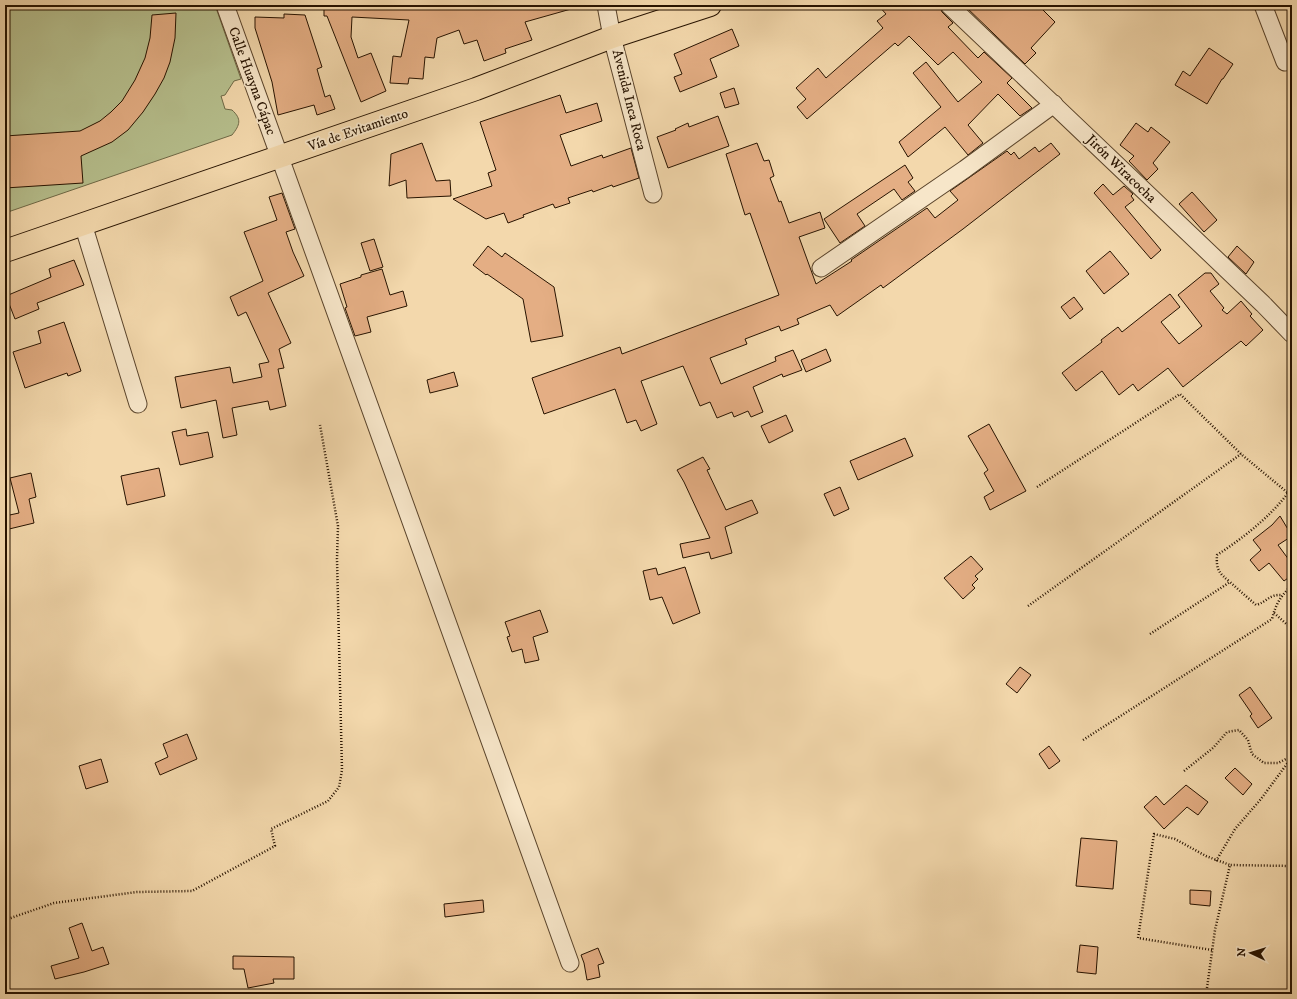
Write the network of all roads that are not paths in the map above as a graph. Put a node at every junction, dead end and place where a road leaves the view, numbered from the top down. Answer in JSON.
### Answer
{"nodes":[{"id":1,"x":225,"y":5,"type":"edge"},
{"id":2,"x":606,"y":5,"type":"edge"},
{"id":3,"x":710,"y":5,"type":"edge"},
{"id":4,"x":949,"y":5,"type":"edge"},
{"id":5,"x":1263,"y":5,"type":"edge"},
{"id":6,"x":612,"y":37,"type":"junction"},
{"id":7,"x":1285,"y":62,"type":"dead end"},
{"id":8,"x":1054,"y":104,"type":"junction"},
{"id":9,"x":280,"y":157,"type":"junction"},
{"id":10,"x":653,"y":194,"type":"dead end"},
{"id":11,"x":83,"y":224,"type":"junction"},
{"id":12,"x":5,"y":251,"type":"edge"},
{"id":13,"x":821,"y":268,"type":"dead end"},
{"id":14,"x":1292,"y":334,"type":"edge"},
{"id":15,"x":138,"y":404,"type":"dead end"},
{"id":16,"x":570,"y":963,"type":"dead end"}],
"edges":[{"from":1,"to":9,"type":"street","name":"Calle Huayna Cápac"},
{"from":2,"to":6,"type":"street","name":"Avenida Inca Roca"},
{"from":3,"to":6,"type":"highway","name":"Vía de Evitamiento"},
{"from":4,"to":8,"type":"street","name":"Jirón Wiracocha"},
{"from":5,"to":7,"type":"street"},
{"from":6,"to":9,"type":"highway","name":"Vía de Evitamiento"},
{"from":6,"to":10,"type":"street","name":"Avenida Inca Roca"},
{"from":8,"to":13,"type":"street"},
{"from":8,"to":14,"type":"street","name":"Jirón Wiracocha"},
{"from":9,"to":11,"type":"highway","name":"Vía de Evitamiento"},
{"from":9,"to":16,"type":"street","name":"Calle Huayna Cápac"},
{"from":11,"to":12,"type":"highway","name":"Vía de Evitamiento"},
{"from":11,"to":15,"type":"street"}]}
